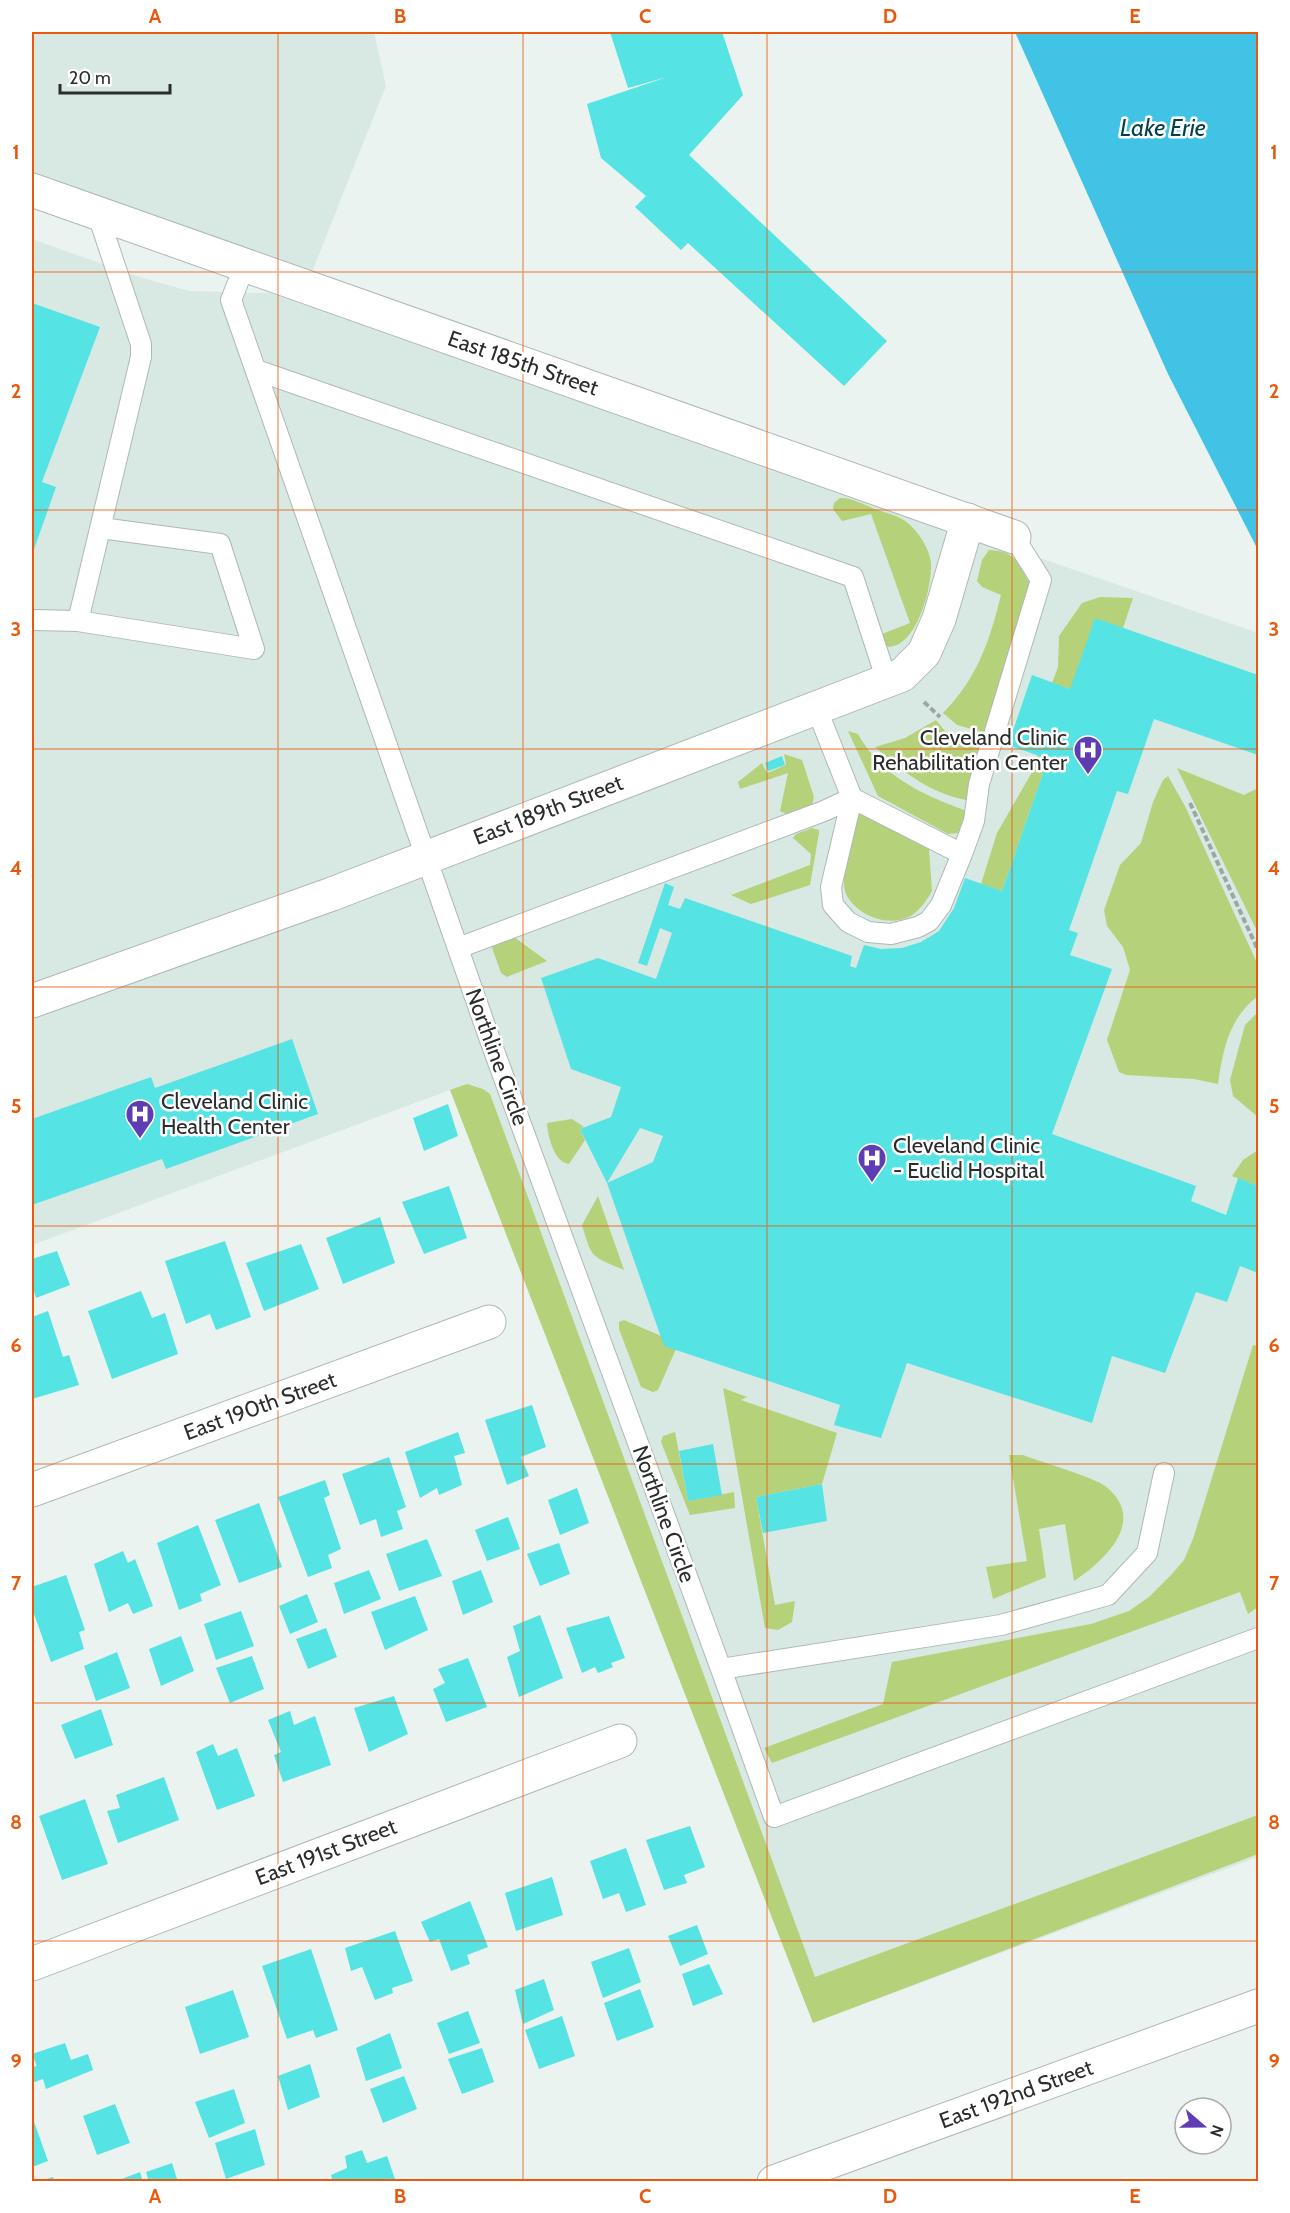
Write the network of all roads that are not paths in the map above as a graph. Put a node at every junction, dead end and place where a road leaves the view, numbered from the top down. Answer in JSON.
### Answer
{"nodes":[{"id":1,"x":32,"y":190,"type":"edge"},
{"id":2,"x":98,"y":214,"type":"junction"},
{"id":3,"x":245,"y":265,"type":"junction"},
{"id":4,"x":256,"y":370,"type":"junction"},
{"id":5,"x":968,"y":520,"type":"junction"},
{"id":6,"x":101,"y":528,"type":"junction"},
{"id":7,"x":1014,"y":537,"type":"joint"},
{"id":8,"x":32,"y":620,"type":"edge"},
{"id":9,"x":78,"y":621,"type":"junction"},
{"id":10,"x":887,"y":681,"type":"junction"},
{"id":11,"x":816,"y":707,"type":"junction"},
{"id":12,"x":852,"y":798,"type":"junction"},
{"id":13,"x":962,"y":854,"type":"junction"},
{"id":14,"x":425,"y":857,"type":"junction"},
{"id":15,"x":458,"y":948,"type":"junction"},
{"id":16,"x":32,"y":1001,"type":"edge"},
{"id":17,"x":489,"y":1322,"type":"dead end"},
{"id":18,"x":1164,"y":1473,"type":"dead end"},
{"id":19,"x":32,"y":1490,"type":"edge"},
{"id":20,"x":1258,"y":1638,"type":"edge"},
{"id":21,"x":721,"y":1669,"type":"junction"},
{"id":22,"x":620,"y":1741,"type":"dead end"},
{"id":23,"x":32,"y":1964,"type":"edge"},
{"id":24,"x":1258,"y":2006,"type":"edge"},
{"id":25,"x":774,"y":2181,"type":"edge"}],
"edges":[{"from":1,"to":2,"type":"street","name":"East 185th Street"},
{"from":2,"to":3,"type":"street","name":"East 185th Street"},
{"from":2,"to":6,"type":"lane"},
{"from":3,"to":4,"type":"lane","name":"Northline Circle"},
{"from":3,"to":5,"type":"street","name":"East 185th Street"},
{"from":4,"to":10,"type":"lane"},
{"from":4,"to":14,"type":"lane","name":"Northline Circle"},
{"from":5,"to":7,"type":"street","name":"East 185th Street"},
{"from":5,"to":10,"type":"street","name":"East 189th Street"},
{"from":6,"to":9,"type":"lane"},
{"from":6,"to":9,"type":"lane"},
{"from":7,"to":13,"type":"lane"},
{"from":8,"to":9,"type":"lane"},
{"from":10,"to":11,"type":"street","name":"East 189th Street"},
{"from":11,"to":12,"type":"lane"},
{"from":11,"to":14,"type":"street","name":"East 189th Street"},
{"from":12,"to":13,"type":"lane"},
{"from":12,"to":13,"type":"lane"},
{"from":12,"to":15,"type":"lane"},
{"from":14,"to":15,"type":"lane","name":"Northline Circle"},
{"from":14,"to":16,"type":"street","name":"East 189th Street"},
{"from":15,"to":21,"type":"lane","name":"Northline Circle"},
{"from":17,"to":19,"type":"street","name":"East 190th Street"},
{"from":18,"to":21,"type":"lane"},
{"from":20,"to":21,"type":"lane","name":"Northline Circle"},
{"from":22,"to":23,"type":"street","name":"East 191st Street"},
{"from":24,"to":25,"type":"street","name":"East 192nd Street"}]}
